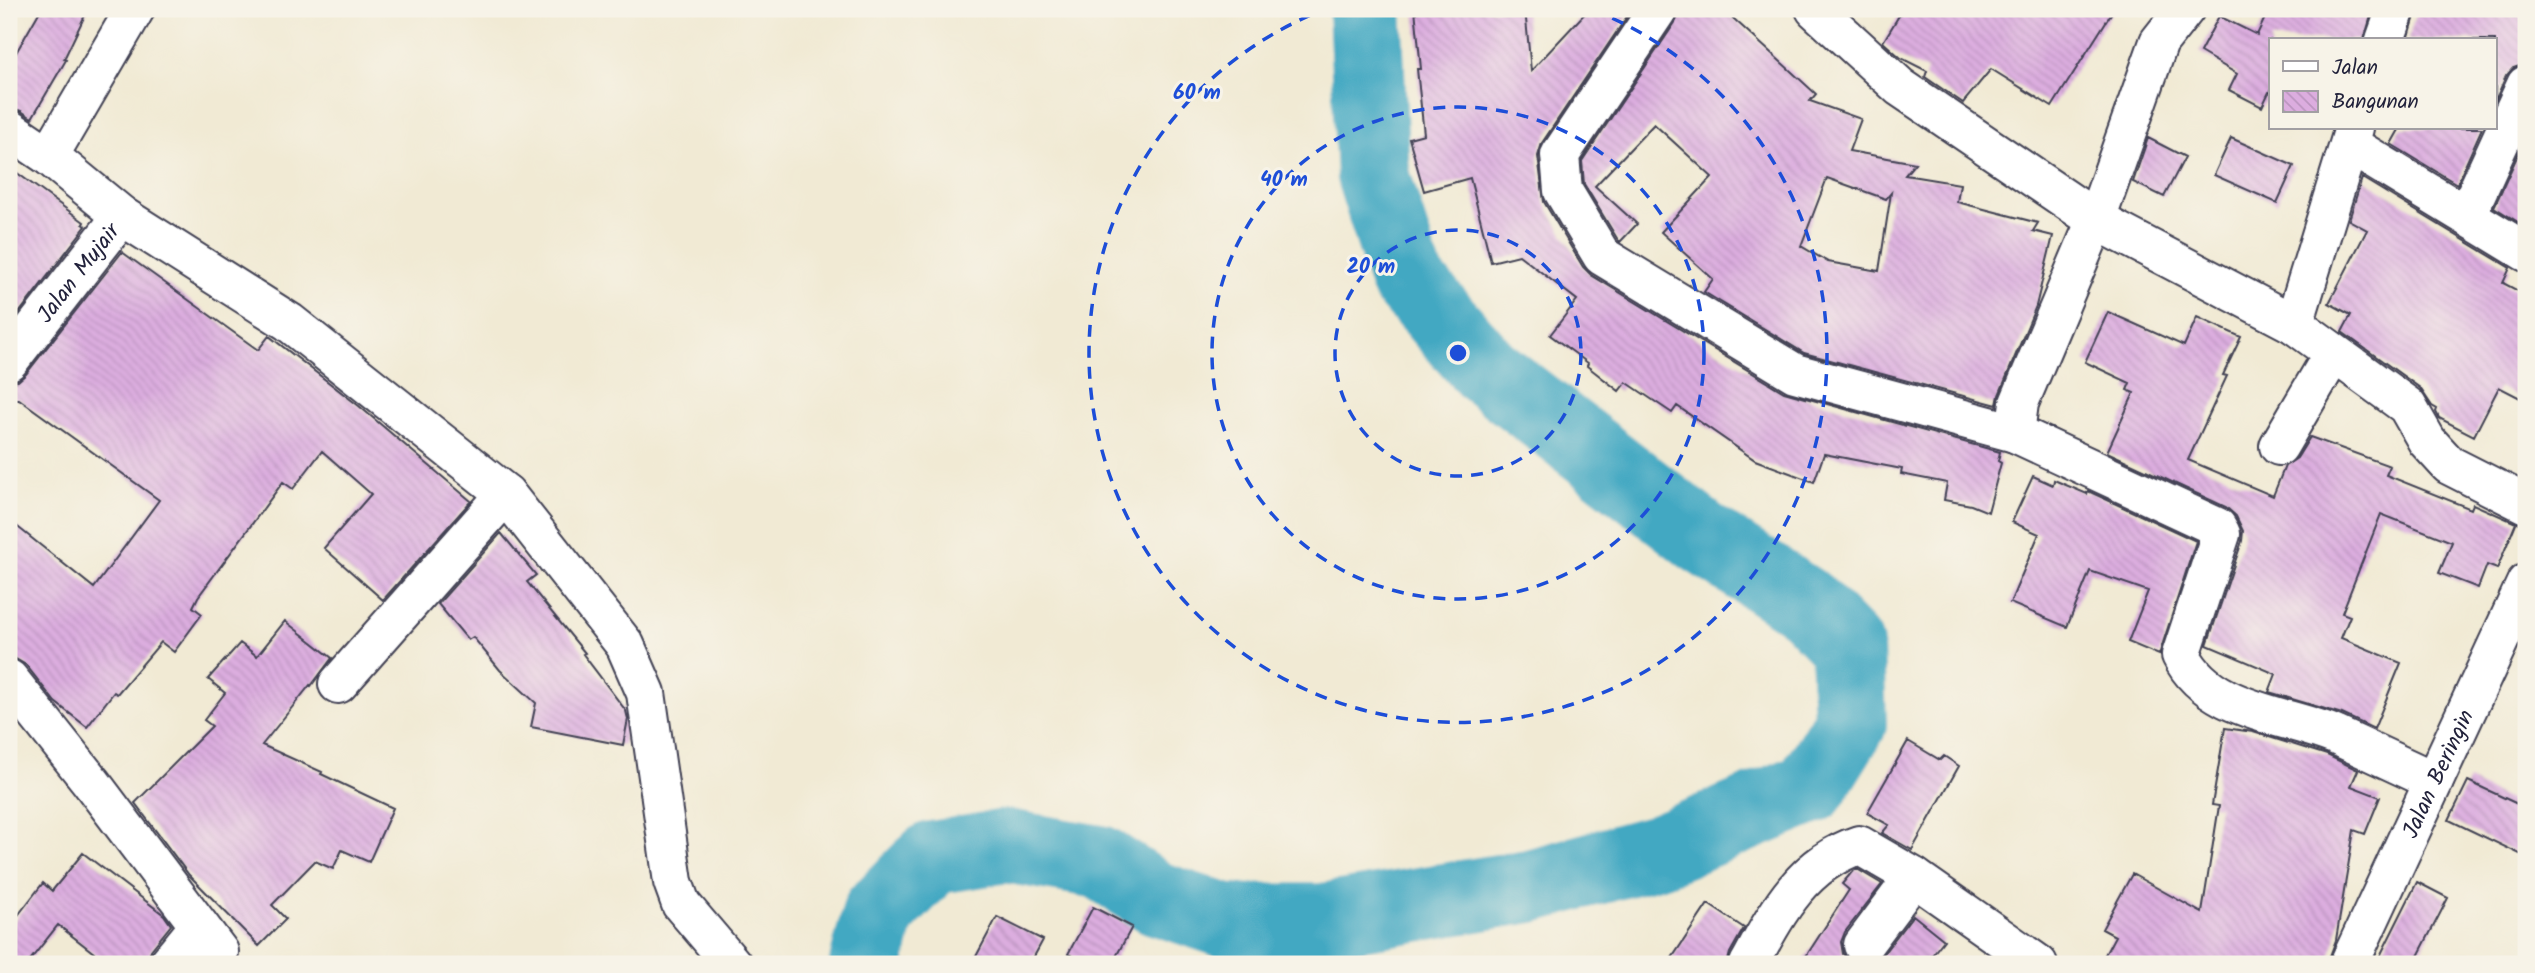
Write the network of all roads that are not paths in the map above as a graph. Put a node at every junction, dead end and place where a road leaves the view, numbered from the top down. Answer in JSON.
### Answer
{"nodes":[{"id":1,"x":135,"y":9,"type":"edge"},
{"id":2,"x":1658,"y":9,"type":"edge"},
{"id":3,"x":1815,"y":9,"type":"edge"},
{"id":4,"x":2185,"y":9,"type":"edge"},
{"id":5,"x":2396,"y":9,"type":"edge"},
{"id":6,"x":2386,"y":38,"type":"edge"},
{"id":7,"x":2526,"y":85,"type":"edge"},
{"id":8,"x":9,"y":129,"type":"edge"},
{"id":9,"x":2352,"y":136,"type":"edge"},
{"id":10,"x":49,"y":156,"type":"junction"},
{"id":11,"x":2467,"y":215,"type":"junction"},
{"id":12,"x":122,"y":216,"type":"junction"},
{"id":13,"x":2096,"y":220,"type":"junction"},
{"id":14,"x":2526,"y":252,"type":"edge"},
{"id":15,"x":2294,"y":324,"type":"junction"},
{"id":16,"x":2333,"y":354,"type":"junction"},
{"id":17,"x":9,"y":361,"type":"edge"},
{"id":18,"x":2015,"y":433,"type":"junction"},
{"id":19,"x":2279,"y":446,"type":"dead end"},
{"id":20,"x":506,"y":494,"type":"junction"},
{"id":21,"x":2526,"y":504,"type":"edge"},
{"id":22,"x":2526,"y":583,"type":"edge"},
{"id":23,"x":9,"y":679,"type":"edge"},
{"id":24,"x":338,"y":684,"type":"dead end"},
{"id":25,"x":2434,"y":781,"type":"junction"},
{"id":26,"x":1914,"y":877,"type":"junction"},
{"id":27,"x":1863,"y":945,"type":"dead end"},
{"id":28,"x":168,"y":964,"type":"edge"},
{"id":29,"x":732,"y":964,"type":"edge"},
{"id":30,"x":1749,"y":964,"type":"edge"},
{"id":31,"x":2038,"y":964,"type":"edge"},
{"id":32,"x":2348,"y":964,"type":"edge"}],
"edges":[{"from":1,"to":10,"type":"street"},
{"from":2,"to":18,"type":"street"},
{"from":3,"to":13,"type":"street"},
{"from":4,"to":13,"type":"street"},
{"from":5,"to":6,"type":"street"},
{"from":7,"to":11,"type":"street"},
{"from":8,"to":10,"type":"street"},
{"from":9,"to":11,"type":"street"},
{"from":9,"to":15,"type":"street"},
{"from":10,"to":12,"type":"street"},
{"from":11,"to":14,"type":"street"},
{"from":12,"to":17,"type":"street","name":"Jalan Mujair"},
{"from":12,"to":20,"type":"street"},
{"from":13,"to":15,"type":"street"},
{"from":13,"to":18,"type":"street"},
{"from":15,"to":16,"type":"street"},
{"from":16,"to":19,"type":"street"},
{"from":16,"to":21,"type":"street"},
{"from":18,"to":25,"type":"street"},
{"from":20,"to":24,"type":"street"},
{"from":20,"to":29,"type":"street"},
{"from":22,"to":25,"type":"street","name":"Jalan Beringin"},
{"from":23,"to":28,"type":"street"},
{"from":25,"to":32,"type":"street","name":"Jalan Beringin"},
{"from":26,"to":27,"type":"street"},
{"from":26,"to":30,"type":"street"},
{"from":26,"to":31,"type":"street"}]}
